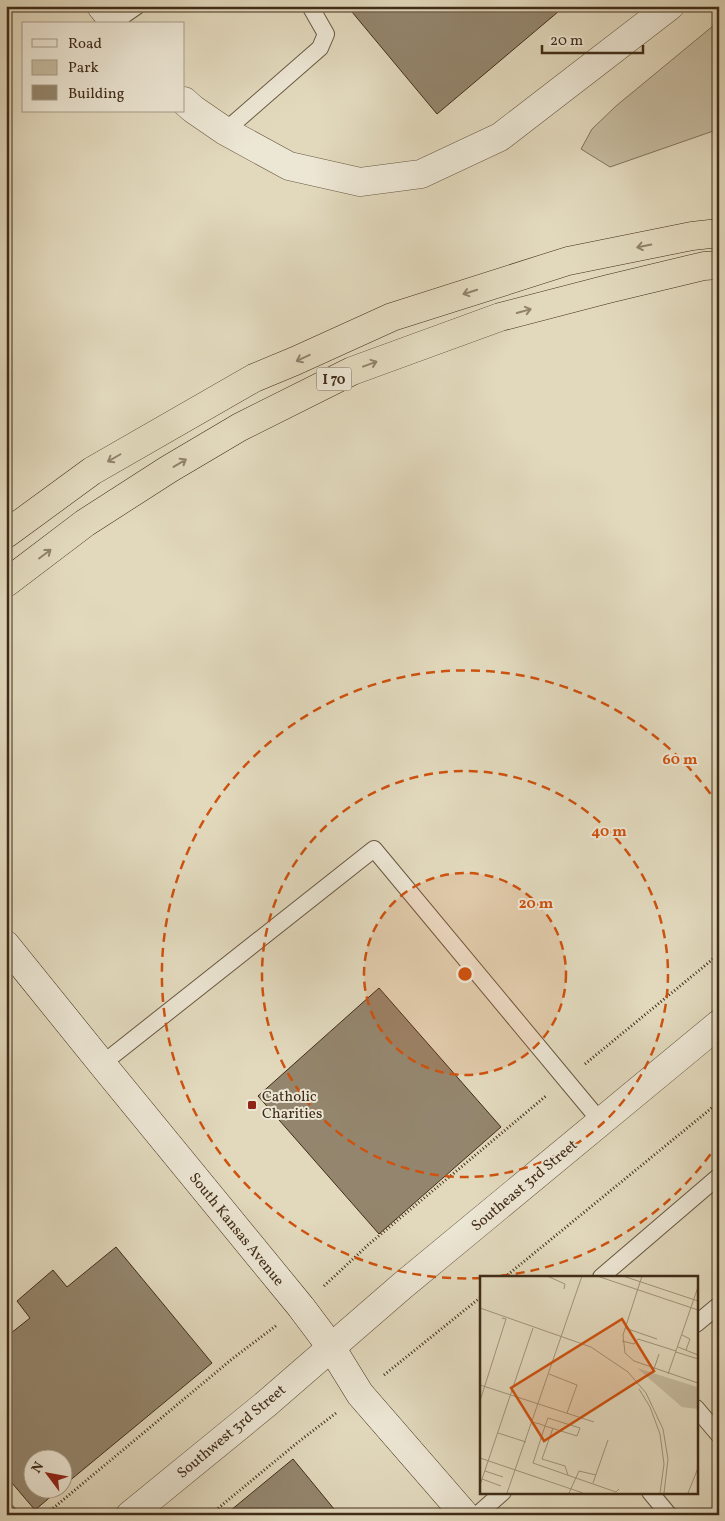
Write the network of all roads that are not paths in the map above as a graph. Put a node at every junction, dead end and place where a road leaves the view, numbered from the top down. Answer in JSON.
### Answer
{"nodes":[{"id":1,"x":137,"y":6,"type":"edge"},
{"id":2,"x":310,"y":6,"type":"edge"},
{"id":3,"x":670,"y":6,"type":"edge"},
{"id":4,"x":110,"y":17,"type":"edge"},
{"id":5,"x":185,"y":102,"type":"edge"},
{"id":6,"x":225,"y":130,"type":"junction"},
{"id":7,"x":719,"y":233,"type":"edge"},
{"id":8,"x":711,"y":266,"type":"edge"},
{"id":9,"x":6,"y":534,"type":"edge"},
{"id":10,"x":6,"y":583,"type":"edge"},
{"id":11,"x":6,"y":944,"type":"edge"},
{"id":12,"x":719,"y":1024,"type":"edge"},
{"id":13,"x":102,"y":1064,"type":"junction"},
{"id":14,"x":601,"y":1122,"type":"junction"},
{"id":15,"x":719,"y":1176,"type":"edge"},
{"id":16,"x":602,"y":1276,"type":"edge"},
{"id":17,"x":719,"y":1305,"type":"edge"},
{"id":18,"x":698,"y":1322,"type":"edge"},
{"id":19,"x":332,"y":1347,"type":"junction"},
{"id":20,"x":698,"y":1410,"type":"edge"},
{"id":21,"x":719,"y":1435,"type":"edge"},
{"id":22,"x":501,"y":1494,"type":"edge"},
{"id":23,"x":652,"y":1494,"type":"edge"},
{"id":24,"x":6,"y":1511,"type":"edge"},
{"id":25,"x":9,"y":1515,"type":"edge"},
{"id":26,"x":130,"y":1515,"type":"edge"},
{"id":27,"x":465,"y":1515,"type":"edge"},
{"id":28,"x":477,"y":1515,"type":"edge"},
{"id":29,"x":669,"y":1515,"type":"edge"}],
"edges":[{"from":1,"to":4,"type":"lane"},
{"from":2,"to":6,"type":"lane"},
{"from":3,"to":6,"type":"street"},
{"from":5,"to":6,"type":"street"},
{"from":7,"to":9,"type":"highway","number":"I 70","one_way":true},
{"from":10,"to":8,"type":"highway","number":"I 70","one_way":true},
{"from":11,"to":13,"type":"street","name":"South Kansas Avenue"},
{"from":12,"to":14,"type":"street","name":"Southeast 3rd Street"},
{"from":13,"to":14,"type":"lane"},
{"from":13,"to":19,"type":"street","name":"South Kansas Avenue"},
{"from":14,"to":19,"type":"street","name":"Southeast 3rd Street"},
{"from":15,"to":16,"type":"lane"},
{"from":17,"to":18,"type":"lane"},
{"from":19,"to":26,"type":"street","name":"Southwest 3rd Street"},
{"from":19,"to":27,"type":"street","name":"South Kansas Avenue"},
{"from":20,"to":21,"type":"lane"},
{"from":22,"to":28,"type":"lane"},
{"from":23,"to":29,"type":"lane"},
{"from":24,"to":25,"type":"lane"}]}
